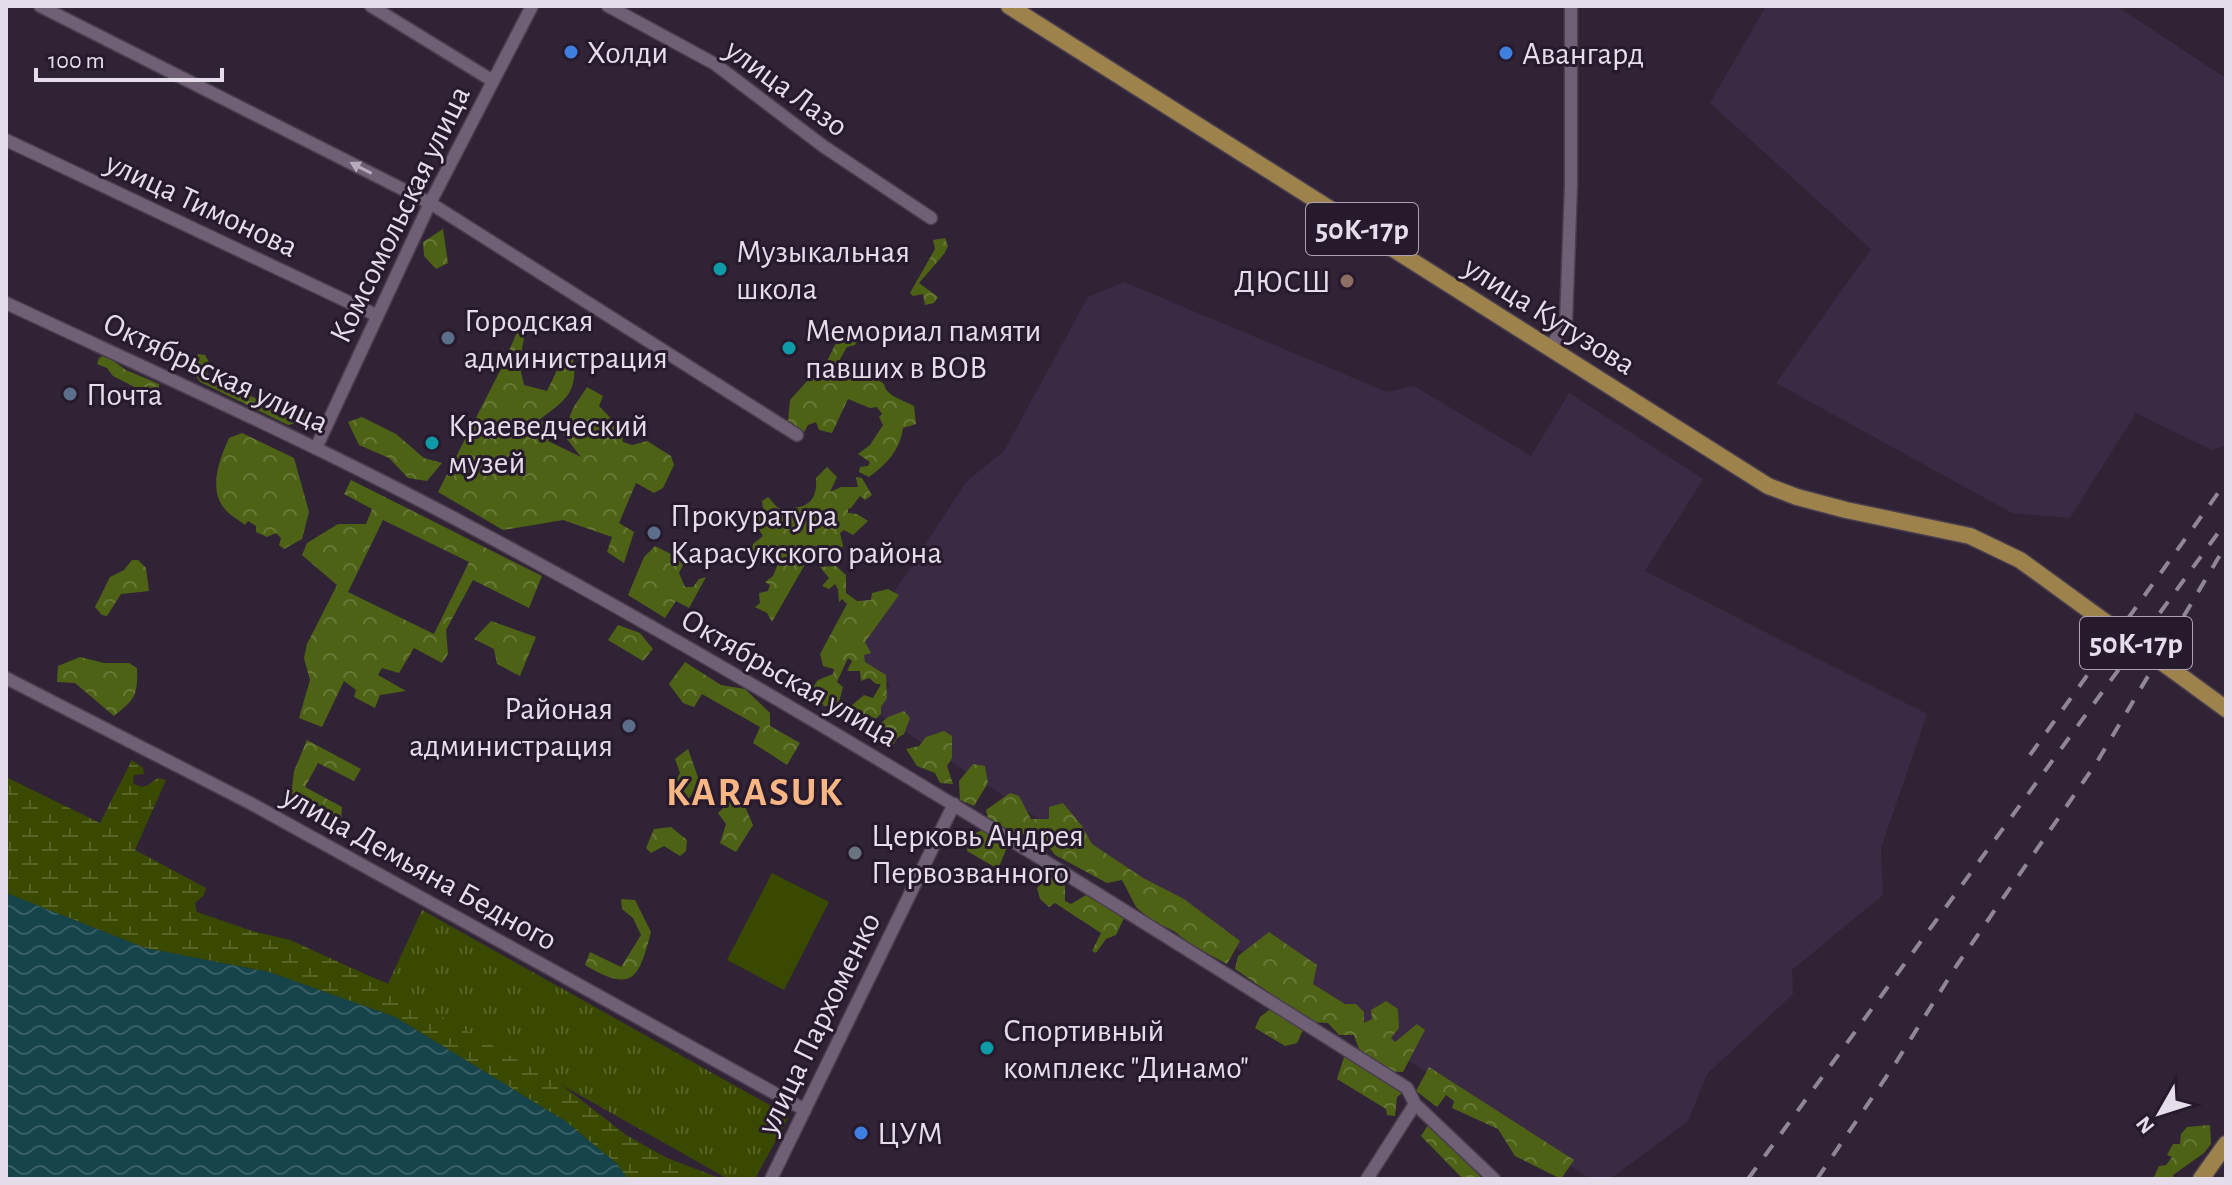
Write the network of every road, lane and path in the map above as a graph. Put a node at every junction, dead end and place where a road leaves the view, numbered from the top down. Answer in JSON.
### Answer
{"nodes":[{"id":1,"x":40,"y":6,"type":"edge"},
{"id":2,"x":371,"y":6,"type":"edge"},
{"id":3,"x":532,"y":6,"type":"edge"},
{"id":4,"x":608,"y":6,"type":"edge"},
{"id":5,"x":1009,"y":6,"type":"edge"},
{"id":6,"x":1571,"y":6,"type":"edge"},
{"id":7,"x":493,"y":81,"type":"junction"},
{"id":8,"x":6,"y":140,"type":"edge"},
{"id":9,"x":430,"y":203,"type":"junction"},
{"id":10,"x":931,"y":218,"type":"dead end"},
{"id":11,"x":6,"y":303,"type":"edge"},
{"id":12,"x":376,"y":315,"type":"junction"},
{"id":13,"x":1550,"y":348,"type":"junction"},
{"id":14,"x":797,"y":435,"type":"dead end"},
{"id":15,"x":316,"y":448,"type":"junction"},
{"id":16,"x":6,"y":678,"type":"edge"},
{"id":17,"x":2226,"y":709,"type":"edge"},
{"id":18,"x":954,"y":804,"type":"junction"},
{"id":19,"x":1415,"y":1104,"type":"junction"},
{"id":20,"x":805,"y":1110,"type":"junction"},
{"id":21,"x":2226,"y":1144,"type":"edge"},
{"id":22,"x":776,"y":1177,"type":"edge"},
{"id":23,"x":1367,"y":1179,"type":"edge"},
{"id":24,"x":1494,"y":1179,"type":"edge"},
{"id":25,"x":2201,"y":1179,"type":"edge"}],
"edges":[{"from":9,"to":1,"type":"street","one_way":true},
{"from":2,"to":7,"type":"street"},
{"from":3,"to":7,"type":"street","name":"Комсомольская улица"},
{"from":4,"to":10,"type":"street","name":"улица Лазо"},
{"from":5,"to":13,"type":"main road","name":"улица Кутузова","number":"50К-17р"},
{"from":6,"to":13,"type":"street"},
{"from":7,"to":9,"type":"street","name":"Комсомольская улица"},
{"from":8,"to":12,"type":"street","name":"улица Тимонова"},
{"from":9,"to":12,"type":"street","name":"Комсомольская улица"},
{"from":9,"to":14,"type":"street"},
{"from":11,"to":15,"type":"street","name":"Октябрьская улица"},
{"from":12,"to":15,"type":"street","name":"Комсомольская улица"},
{"from":13,"to":17,"type":"main road","name":"улица Кутузова","number":"50К-17р","bridge":true},
{"from":15,"to":18,"type":"street","name":"Октябрьская улица"},
{"from":16,"to":20,"type":"street","name":"улица Демьяна Бедного"},
{"from":18,"to":19,"type":"street","name":"Октябрьская улица"},
{"from":18,"to":20,"type":"street","name":"улица Пархоменко"},
{"from":19,"to":23,"type":"street"},
{"from":19,"to":24,"type":"street","name":"Октябрьская улица"},
{"from":20,"to":22,"type":"street","name":"улица Пархоменко"},
{"from":21,"to":25,"type":"main road"}]}
